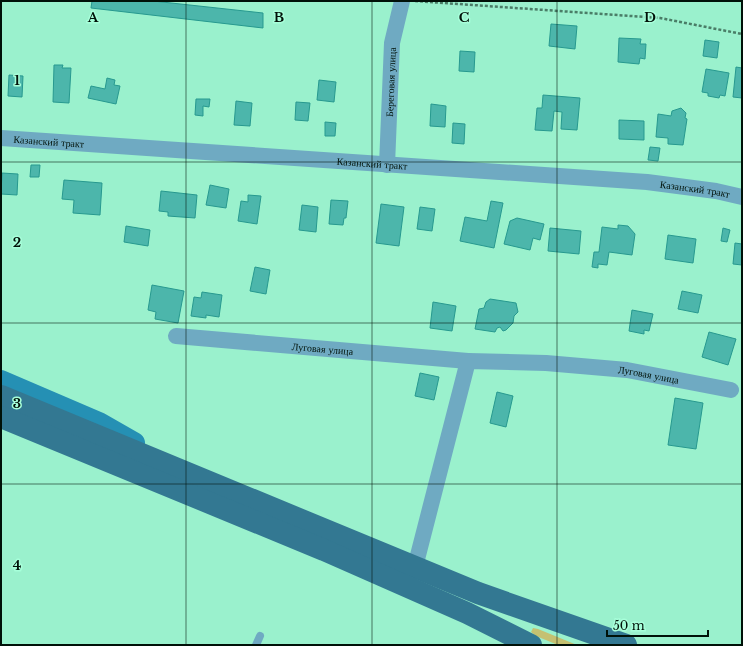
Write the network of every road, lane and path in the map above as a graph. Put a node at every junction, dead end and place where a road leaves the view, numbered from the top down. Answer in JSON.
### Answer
{"nodes":[{"id":1,"x":402,"y":1,"type":"edge"},
{"id":2,"x":409,"y":1,"type":"edge"},
{"id":3,"x":742,"y":34,"type":"edge"},
{"id":4,"x":1,"y":138,"type":"edge"},
{"id":5,"x":387,"y":165,"type":"junction"},
{"id":6,"x":742,"y":197,"type":"edge"},
{"id":7,"x":176,"y":336,"type":"dead end"},
{"id":8,"x":468,"y":361,"type":"junction"},
{"id":9,"x":1,"y":381,"type":"edge"},
{"id":10,"x":731,"y":390,"type":"dead end"},
{"id":11,"x":1,"y":396,"type":"edge"},
{"id":12,"x":1,"y":417,"type":"edge"},
{"id":13,"x":189,"y":474,"type":"junction"},
{"id":14,"x":415,"y":567,"type":"junction"},
{"id":15,"x":260,"y":636,"type":"dead end"},
{"id":16,"x":256,"y":645,"type":"edge"},
{"id":17,"x":531,"y":645,"type":"edge"},
{"id":18,"x":626,"y":645,"type":"edge"}],
"edges":[{"from":1,"to":5,"type":"street","name":"Береговая улица"},
{"from":2,"to":3,"type":"path"},
{"from":4,"to":5,"type":"street","name":"Казанский тракт"},
{"from":5,"to":6,"type":"street","name":"Казанский тракт"},
{"from":7,"to":8,"type":"street","name":"Луговая улица"},
{"from":8,"to":10,"type":"street","name":"Луговая улица"},
{"from":8,"to":14,"type":"street"},
{"from":9,"to":13,"type":"street"},
{"from":11,"to":13,"type":"main road"},
{"from":12,"to":17,"type":"main road"},
{"from":13,"to":14,"type":"main road"},
{"from":14,"to":18,"type":"main road"},
{"from":15,"to":16,"type":"lane"}]}
